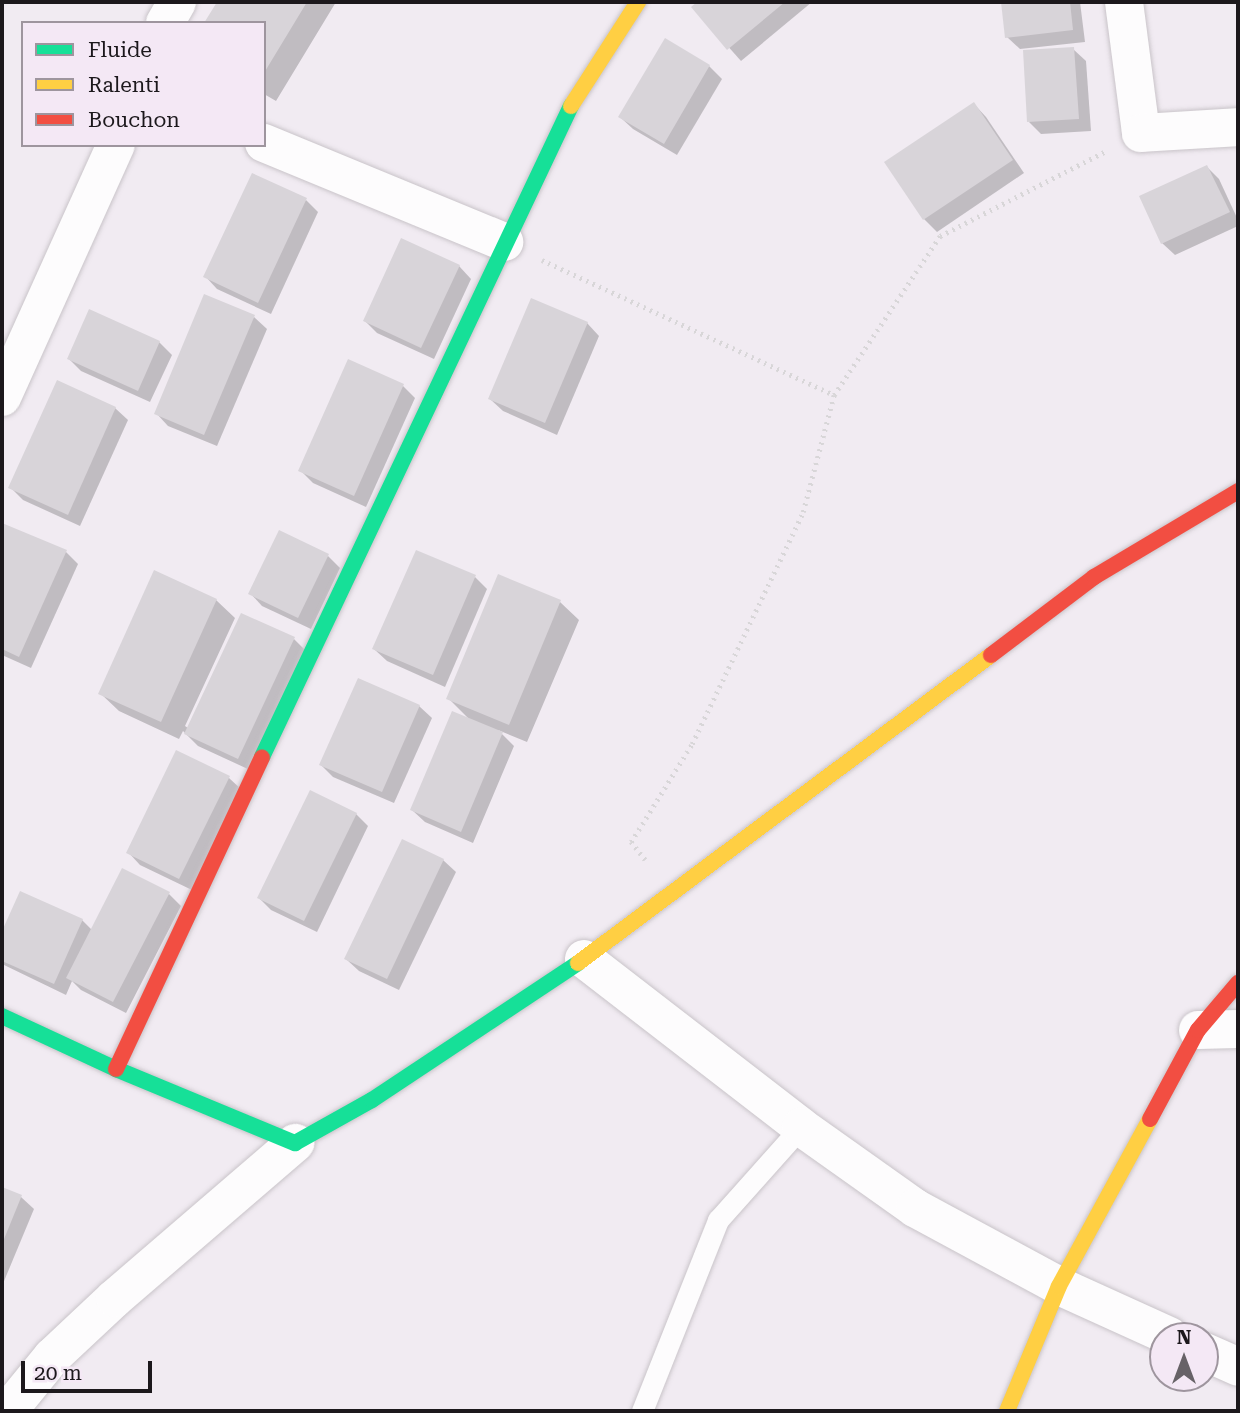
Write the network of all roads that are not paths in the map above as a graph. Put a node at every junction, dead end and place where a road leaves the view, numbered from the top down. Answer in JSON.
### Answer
{"nodes":[{"id":1,"x":177,"y":2,"type":"edge"},
{"id":2,"x":638,"y":2,"type":"edge"},
{"id":3,"x":1124,"y":2,"type":"edge"},
{"id":4,"x":166,"y":21,"type":"edge"},
{"id":5,"x":1238,"y":127,"type":"edge"},
{"id":6,"x":266,"y":144,"type":"edge"},
{"id":7,"x":115,"y":147,"type":"edge"},
{"id":8,"x":504,"y":242,"type":"junction"},
{"id":9,"x":2,"y":397,"type":"edge"},
{"id":10,"x":1238,"y":491,"type":"edge"},
{"id":11,"x":584,"y":959,"type":"junction"},
{"id":12,"x":1238,"y":983,"type":"edge"},
{"id":13,"x":2,"y":1016,"type":"edge"},
{"id":14,"x":1238,"y":1029,"type":"edge"},
{"id":15,"x":1198,"y":1030,"type":"junction"},
{"id":16,"x":116,"y":1069,"type":"junction"},
{"id":17,"x":801,"y":1127,"type":"junction"},
{"id":18,"x":295,"y":1143,"type":"junction"},
{"id":19,"x":1059,"y":1286,"type":"junction"},
{"id":20,"x":1149,"y":1327,"type":"edge"},
{"id":21,"x":1219,"y":1358,"type":"edge"},
{"id":22,"x":1238,"y":1367,"type":"edge"},
{"id":23,"x":8,"y":1411,"type":"edge"},
{"id":24,"x":642,"y":1411,"type":"edge"},
{"id":25,"x":1007,"y":1411,"type":"edge"}],
"edges":[{"from":1,"to":4,"type":"street"},
{"from":2,"to":8,"type":"street"},
{"from":3,"to":5,"type":"street"},
{"from":6,"to":8,"type":"street"},
{"from":7,"to":9,"type":"street"},
{"from":8,"to":16,"type":"street"},
{"from":10,"to":11,"type":"street"},
{"from":11,"to":17,"type":"street"},
{"from":11,"to":18,"type":"street"},
{"from":12,"to":15,"type":"street"},
{"from":13,"to":16,"type":"street"},
{"from":14,"to":15,"type":"street"},
{"from":15,"to":19,"type":"street"},
{"from":16,"to":18,"type":"street"},
{"from":17,"to":19,"type":"street"},
{"from":17,"to":24,"type":"lane"},
{"from":18,"to":23,"type":"street"},
{"from":19,"to":20,"type":"street"},
{"from":19,"to":25,"type":"street"},
{"from":21,"to":22,"type":"street"}]}
